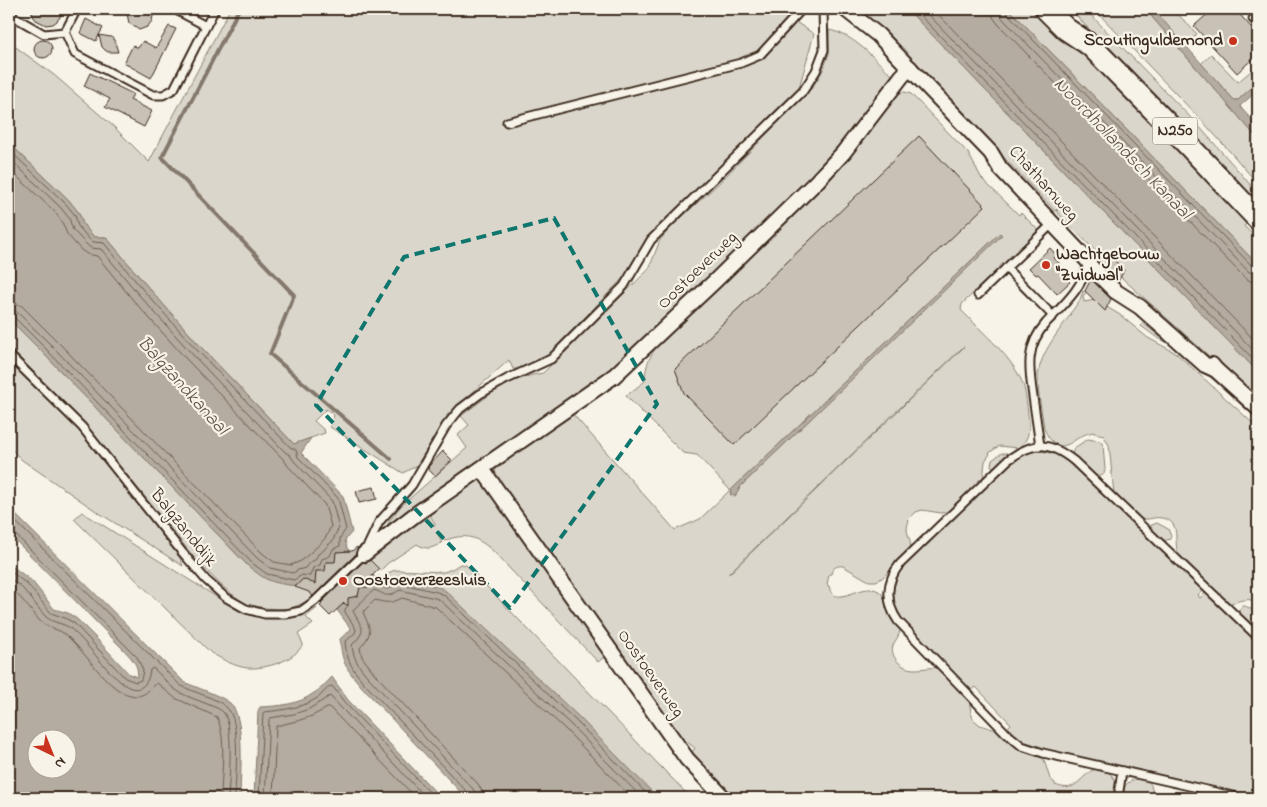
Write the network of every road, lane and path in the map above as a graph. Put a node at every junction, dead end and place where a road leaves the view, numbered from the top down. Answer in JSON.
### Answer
{"nodes":[{"id":1,"x":76,"y":9,"type":"edge"},
{"id":2,"x":174,"y":9,"type":"edge"},
{"id":3,"x":215,"y":9,"type":"edge"},
{"id":4,"x":802,"y":9,"type":"edge"},
{"id":5,"x":823,"y":9,"type":"edge"},
{"id":6,"x":845,"y":9,"type":"edge"},
{"id":7,"x":1046,"y":9,"type":"edge"},
{"id":8,"x":1064,"y":9,"type":"edge"},
{"id":9,"x":9,"y":14,"type":"edge"},
{"id":10,"x":206,"y":26,"type":"junction"},
{"id":11,"x":65,"y":32,"type":"junction"},
{"id":12,"x":1090,"y":45,"type":"junction"},
{"id":13,"x":910,"y":68,"type":"junction"},
{"id":14,"x":507,"y":122,"type":"dead end"},
{"id":15,"x":1258,"y":219,"type":"edge"},
{"id":16,"x":1052,"y":224,"type":"junction"},
{"id":17,"x":1006,"y":268,"type":"junction"},
{"id":18,"x":1087,"y":268,"type":"junction"},
{"id":19,"x":978,"y":295,"type":"dead end"},
{"id":20,"x":1053,"y":316,"type":"junction"},
{"id":21,"x":9,"y":354,"type":"edge"},
{"id":22,"x":1216,"y":370,"type":"junction"},
{"id":23,"x":1258,"y":408,"type":"edge"},
{"id":24,"x":1040,"y":446,"type":"junction"},
{"id":25,"x":482,"y":469,"type":"junction"},
{"id":26,"x":364,"y":554,"type":"junction"},
{"id":27,"x":1258,"y":637,"type":"edge"},
{"id":28,"x":1122,"y":771,"type":"junction"},
{"id":29,"x":724,"y":798,"type":"edge"},
{"id":30,"x":1118,"y":798,"type":"edge"},
{"id":31,"x":1242,"y":798,"type":"edge"}],
"edges":[{"from":1,"to":11,"type":"lane"},
{"from":2,"to":10,"type":"lane"},
{"from":3,"to":10,"type":"lane"},
{"from":4,"to":14,"type":"lane"},
{"from":5,"to":26,"type":"lane","name":"Balgzanddijk"},
{"from":6,"to":13,"type":"street"},
{"from":7,"to":12,"type":"main road","number":"N250"},
{"from":8,"to":12,"type":"main road","number":"N250"},
{"from":9,"to":11,"type":"lane"},
{"from":10,"to":11,"type":"lane"},
{"from":12,"to":15,"type":"main road","number":"N250"},
{"from":13,"to":16,"type":"street","name":"Chathamweg"},
{"from":13,"to":25,"type":"street","name":"Oostoeverweg"},
{"from":16,"to":17,"type":"lane"},
{"from":16,"to":18,"type":"street","name":"Chathamweg"},
{"from":17,"to":19,"type":"lane"},
{"from":17,"to":20,"type":"lane"},
{"from":18,"to":20,"type":"lane"},
{"from":18,"to":22,"type":"street","name":"Chathamweg"},
{"from":18,"to":22,"type":"street","name":"Chathamweg"},
{"from":20,"to":24,"type":"lane"},
{"from":21,"to":26,"type":"lane","name":"Balgzanddijk"},
{"from":22,"to":23,"type":"street","name":"Chathamweg"},
{"from":24,"to":27,"type":"lane"},
{"from":24,"to":28,"type":"lane"},
{"from":25,"to":26,"type":"street","name":"Oostoeverweg"},
{"from":25,"to":29,"type":"street","name":"Oostoeverweg"},
{"from":28,"to":30,"type":"lane"},
{"from":28,"to":31,"type":"lane"}]}
